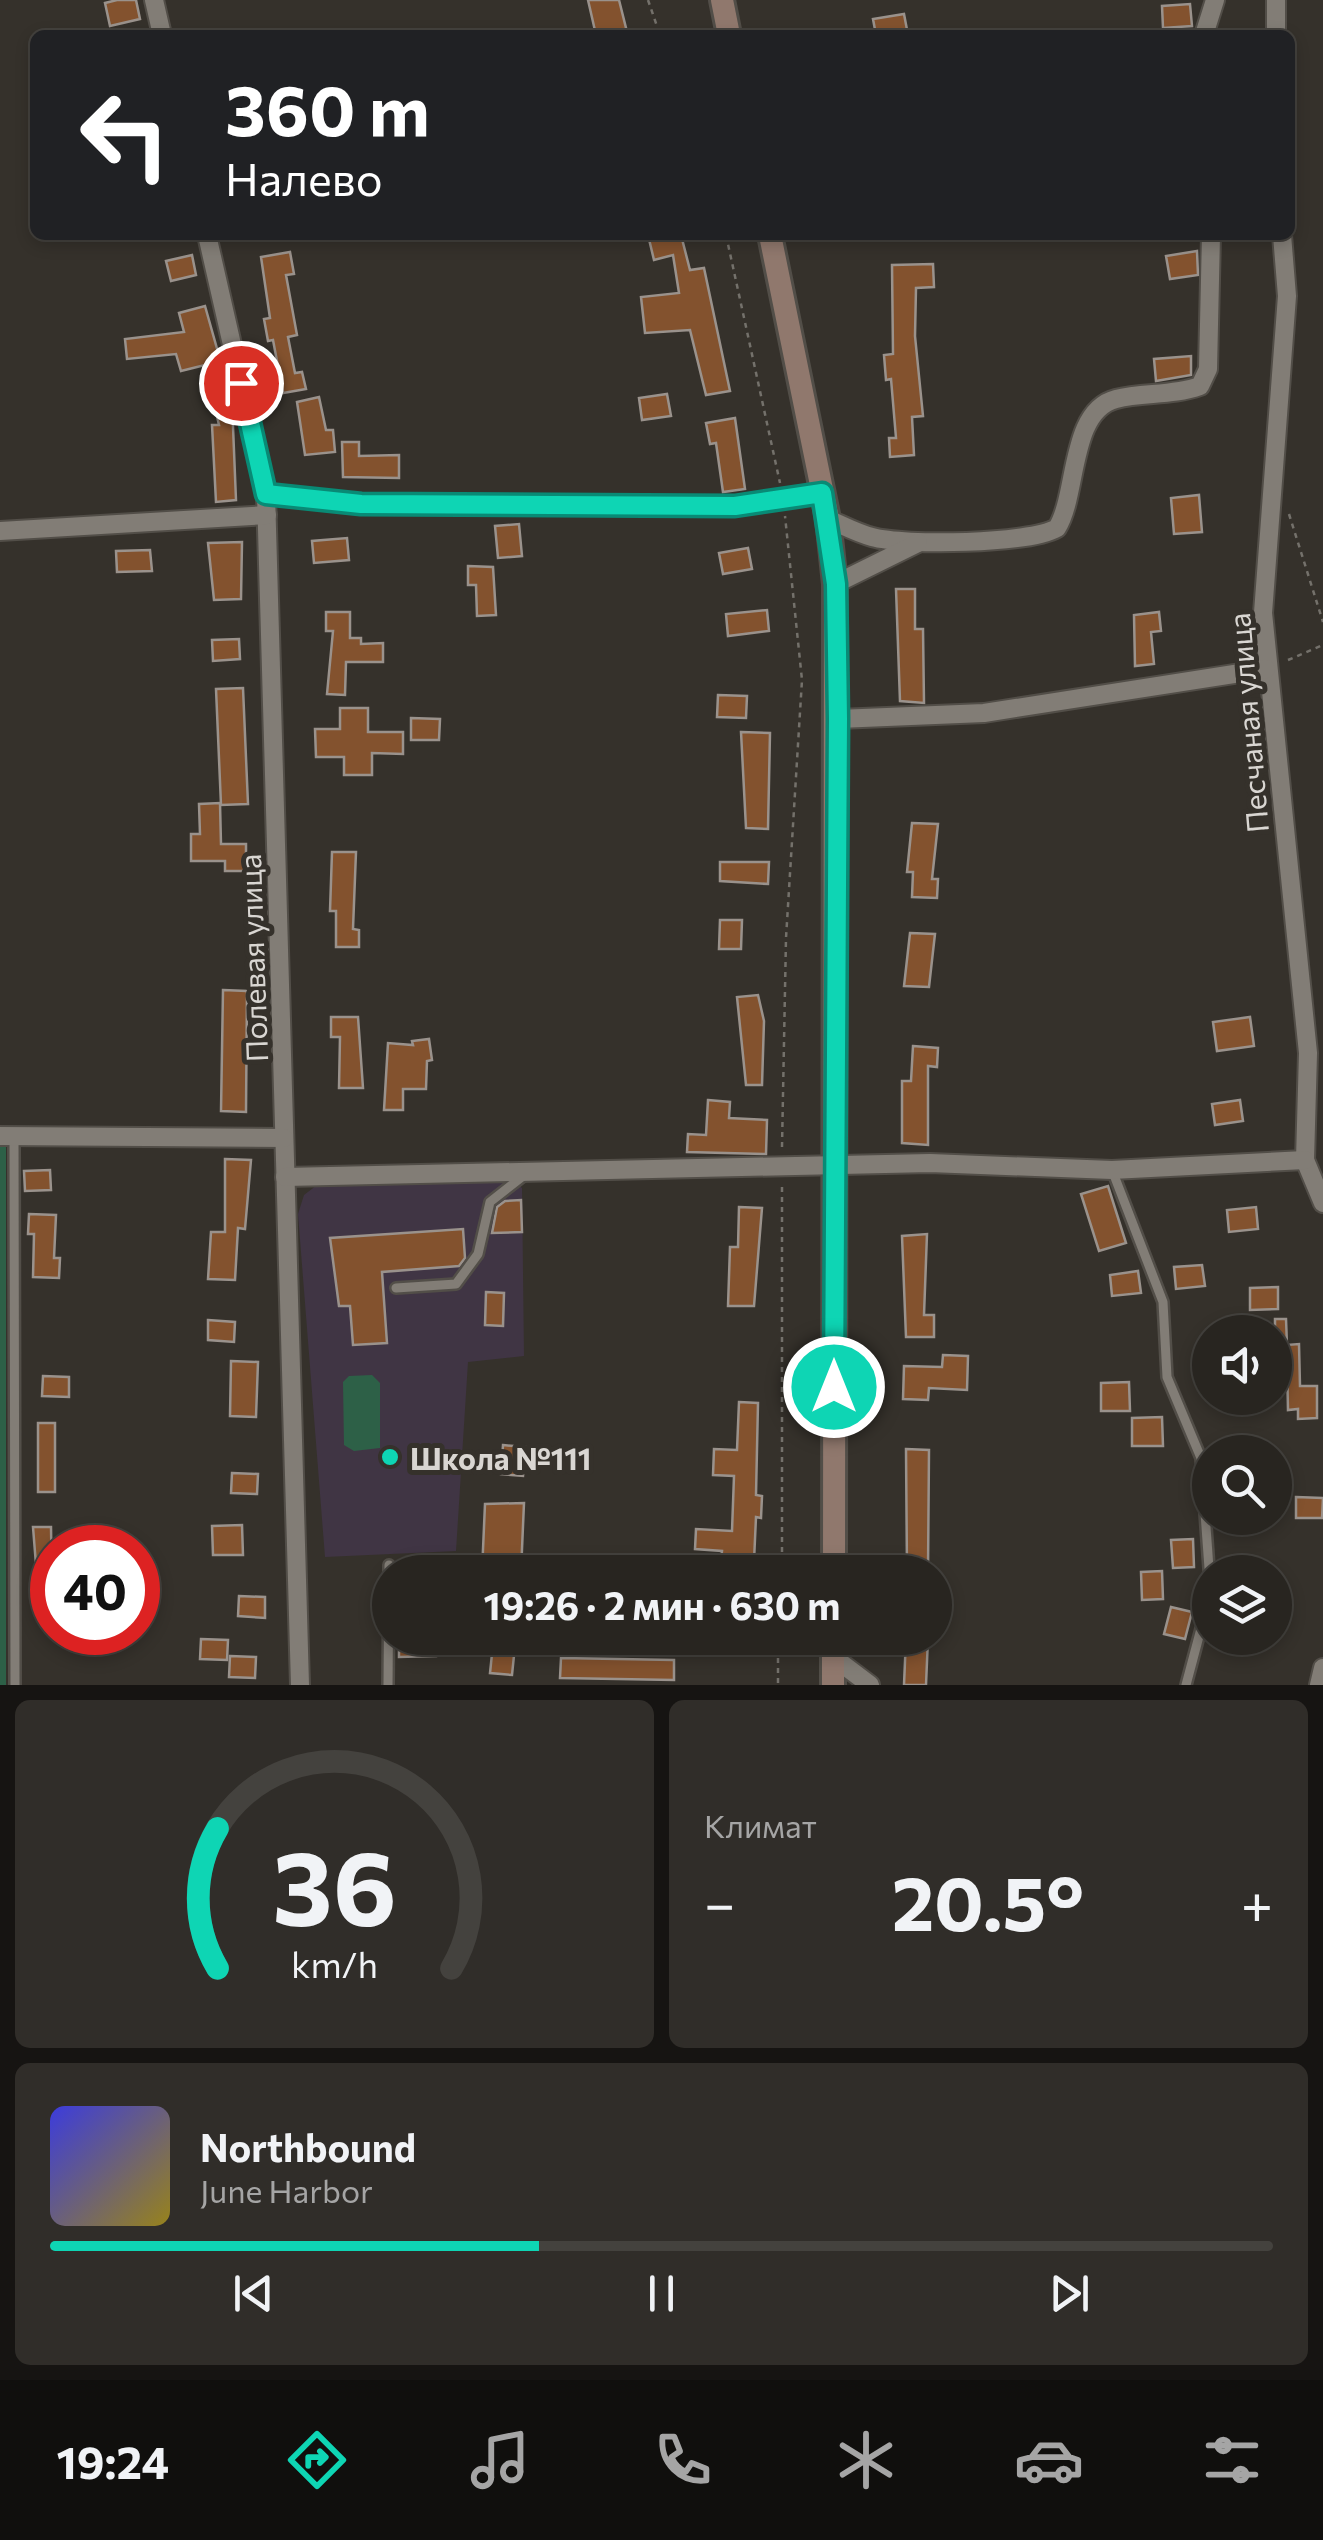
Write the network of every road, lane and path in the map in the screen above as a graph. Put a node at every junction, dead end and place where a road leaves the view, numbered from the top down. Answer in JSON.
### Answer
{"nodes":[{"id":1,"x":154,"y":0,"type":"edge"},
{"id":2,"x":648,"y":0,"type":"edge"},
{"id":3,"x":722,"y":0,"type":"edge"},
{"id":4,"x":1215,"y":0,"type":"edge"},
{"id":5,"x":1276,"y":0,"type":"edge"},
{"id":6,"x":161,"y":30,"type":"edge"},
{"id":7,"x":658,"y":30,"type":"edge"},
{"id":8,"x":728,"y":30,"type":"edge"},
{"id":9,"x":1206,"y":30,"type":"edge"},
{"id":10,"x":1276,"y":30,"type":"edge"},
{"id":11,"x":208,"y":240,"type":"edge"},
{"id":12,"x":727,"y":240,"type":"edge"},
{"id":13,"x":771,"y":240,"type":"edge"},
{"id":14,"x":1212,"y":240,"type":"edge"},
{"id":15,"x":1282,"y":240,"type":"edge"},
{"id":16,"x":822,"y":493,"type":"junction"},
{"id":17,"x":266,"y":494,"type":"junction"},
{"id":18,"x":783,"y":499,"type":"junction"},
{"id":19,"x":1286,"y":507,"type":"dead end"},
{"id":20,"x":267,"y":516,"type":"junction"},
{"id":21,"x":828,"y":518,"type":"junction"},
{"id":22,"x":0,"y":531,"type":"edge"},
{"id":23,"x":918,"y":543,"type":"junction"},
{"id":24,"x":836,"y":584,"type":"junction"},
{"id":25,"x":1323,"y":622,"type":"edge"},
{"id":26,"x":1323,"y":645,"type":"edge"},
{"id":27,"x":1266,"y":669,"type":"junction"},
{"id":28,"x":838,"y":719,"type":"junction"},
{"id":29,"x":7,"y":1136,"type":"edge"},
{"id":30,"x":284,"y":1138,"type":"junction"},
{"id":31,"x":1304,"y":1160,"type":"junction"},
{"id":32,"x":835,"y":1164,"type":"junction"},
{"id":33,"x":782,"y":1166,"type":"junction"},
{"id":34,"x":1112,"y":1170,"type":"junction"},
{"id":35,"x":529,"y":1172,"type":"junction"},
{"id":36,"x":285,"y":1177,"type":"junction"},
{"id":37,"x":1323,"y":1203,"type":"edge"},
{"id":38,"x":396,"y":1288,"type":"dead end"},
{"id":39,"x":782,"y":1555,"type":"edge"},
{"id":40,"x":834,"y":1555,"type":"edge"},
{"id":41,"x":1208,"y":1555,"type":"edge"},
{"id":42,"x":389,"y":1655,"type":"edge"},
{"id":43,"x":778,"y":1655,"type":"edge"},
{"id":44,"x":833,"y":1655,"type":"edge"},
{"id":45,"x":841,"y":1655,"type":"edge"},
{"id":46,"x":1194,"y":1655,"type":"edge"},
{"id":47,"x":1323,"y":1668,"type":"edge"},
{"id":48,"x":15,"y":1685,"type":"edge"},
{"id":49,"x":300,"y":1685,"type":"edge"},
{"id":50,"x":388,"y":1685,"type":"edge"},
{"id":51,"x":778,"y":1685,"type":"edge"},
{"id":52,"x":834,"y":1685,"type":"edge"},
{"id":53,"x":870,"y":1685,"type":"edge"},
{"id":54,"x":1186,"y":1685,"type":"edge"},
{"id":55,"x":1319,"y":1685,"type":"edge"}],
"edges":[{"from":1,"to":6,"type":"street"},
{"from":2,"to":7,"type":"path"},
{"from":3,"to":8,"type":"street"},
{"from":4,"to":9,"type":"street"},
{"from":5,"to":10,"type":"street"},
{"from":11,"to":17,"type":"street","name":"Полевая улица"},
{"from":12,"to":18,"type":"path"},
{"from":13,"to":16,"type":"street"},
{"from":14,"to":23,"type":"street"},
{"from":15,"to":27,"type":"street","name":"Песчаная улица"},
{"from":16,"to":18,"type":"street"},
{"from":16,"to":21,"type":"street"},
{"from":17,"to":18,"type":"street"},
{"from":17,"to":20,"type":"street","name":"Полевая улица"},
{"from":18,"to":33,"type":"path"},
{"from":19,"to":25,"type":"path"},
{"from":20,"to":22,"type":"street"},
{"from":20,"to":30,"type":"street","name":"Полевая улица"},
{"from":21,"to":23,"type":"street"},
{"from":21,"to":24,"type":"street"},
{"from":23,"to":24,"type":"street"},
{"from":24,"to":28,"type":"street"},
{"from":26,"to":27,"type":"path"},
{"from":27,"to":28,"type":"street"},
{"from":27,"to":31,"type":"street","name":"Песчаная улица"},
{"from":28,"to":32,"type":"street"},
{"from":29,"to":30,"type":"street"},
{"from":29,"to":48,"type":"lane"},
{"from":30,"to":36,"type":"street","name":"Полевая улица"},
{"from":31,"to":34,"type":"street"},
{"from":31,"to":37,"type":"street","name":"Песчаная улица"},
{"from":32,"to":33,"type":"street"},
{"from":32,"to":34,"type":"street"},
{"from":32,"to":40,"type":"street"},
{"from":33,"to":35,"type":"street"},
{"from":33,"to":39,"type":"path"},
{"from":34,"to":41,"type":"lane"},
{"from":35,"to":36,"type":"street"},
{"from":35,"to":38,"type":"lane"},
{"from":36,"to":49,"type":"street","name":"Полевая улица"},
{"from":42,"to":50,"type":"lane"},
{"from":43,"to":51,"type":"path"},
{"from":44,"to":52,"type":"street"},
{"from":45,"to":53,"type":"street"},
{"from":46,"to":54,"type":"lane"},
{"from":47,"to":55,"type":"street"}]}
